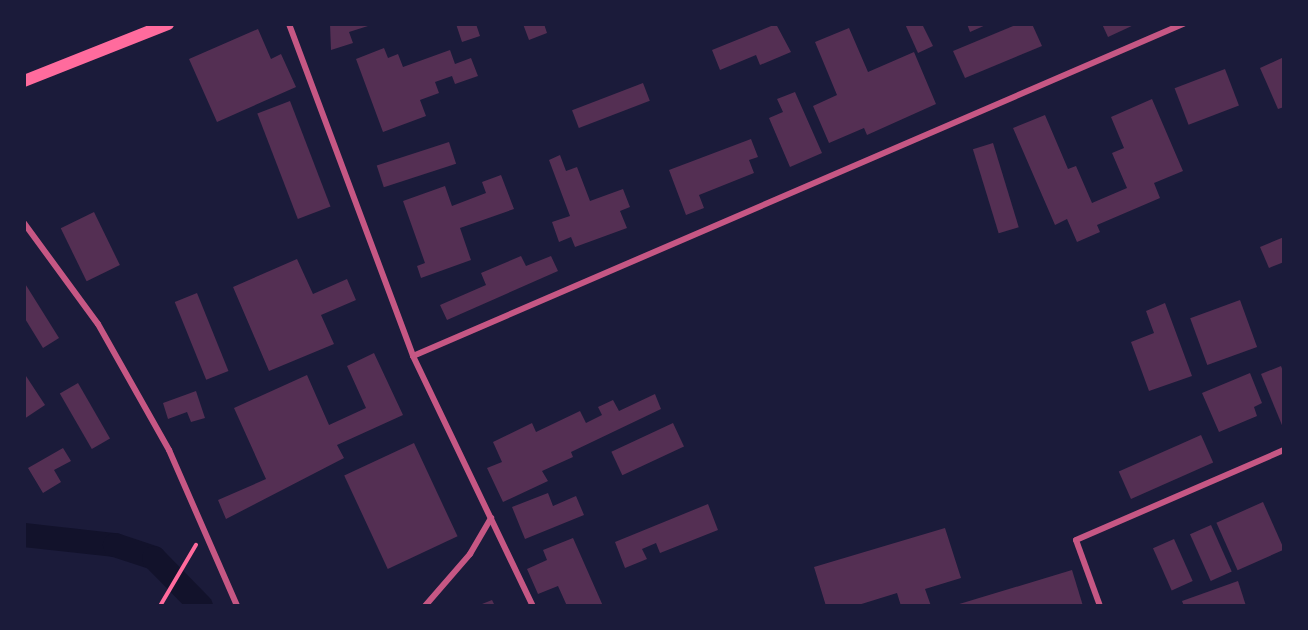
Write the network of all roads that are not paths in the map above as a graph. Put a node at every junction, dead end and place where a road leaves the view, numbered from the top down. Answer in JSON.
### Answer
{"nodes":[{"id":1,"x":168,"y":24,"type":"edge"},
{"id":2,"x":289,"y":24,"type":"edge"},
{"id":3,"x":1183,"y":24,"type":"edge"},
{"id":4,"x":24,"y":81,"type":"edge"},
{"id":5,"x":24,"y":223,"type":"edge"},
{"id":6,"x":413,"y":356,"type":"junction"},
{"id":7,"x":1284,"y":450,"type":"edge"},
{"id":8,"x":491,"y":519,"type":"junction"},
{"id":9,"x":237,"y":606,"type":"edge"},
{"id":10,"x":425,"y":606,"type":"edge"},
{"id":11,"x":533,"y":606,"type":"edge"},
{"id":12,"x":1100,"y":606,"type":"edge"}],
"edges":[{"from":1,"to":4,"type":"main road"},
{"from":2,"to":6,"type":"street"},
{"from":3,"to":6,"type":"street"},
{"from":5,"to":9,"type":"street"},
{"from":6,"to":8,"type":"street"},
{"from":7,"to":12,"type":"street"},
{"from":8,"to":10,"type":"street"},
{"from":8,"to":11,"type":"street"}]}
